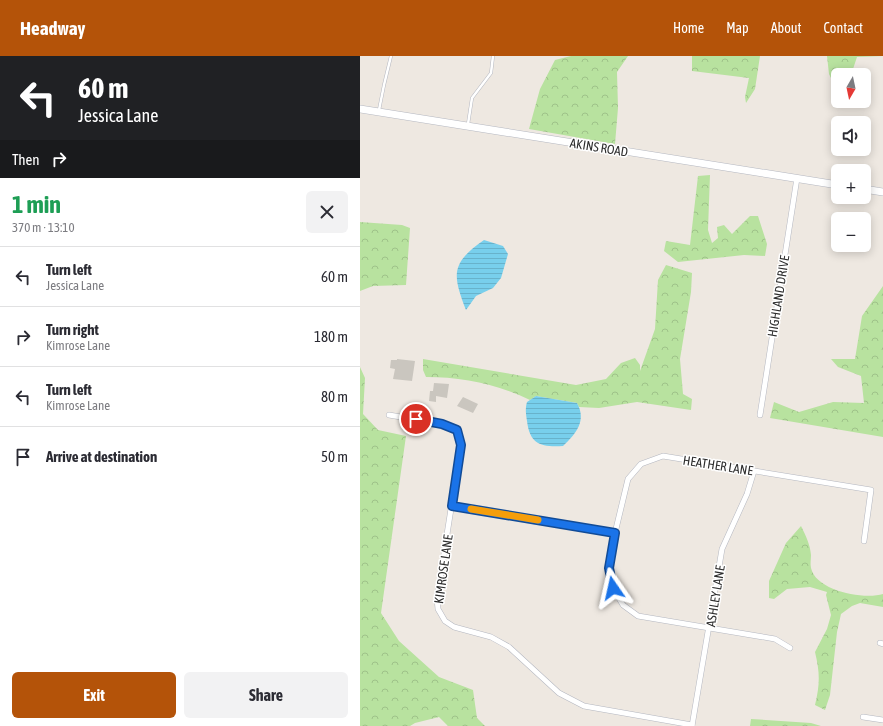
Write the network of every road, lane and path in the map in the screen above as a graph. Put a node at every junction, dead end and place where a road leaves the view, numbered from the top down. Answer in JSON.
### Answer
{"nodes":[{"id":1,"x":391,"y":56,"type":"edge"},
{"id":2,"x":493,"y":56,"type":"edge"},
{"id":3,"x":360,"y":109,"type":"edge"},
{"id":4,"x":379,"y":112,"type":"junction"},
{"id":5,"x":468,"y":126,"type":"junction"},
{"id":6,"x":797,"y":178,"type":"junction"},
{"id":7,"x":831,"y":184,"type":"edge"},
{"id":8,"x":871,"y":190,"type":"edge"},
{"id":9,"x":883,"y":192,"type":"edge"},
{"id":10,"x":389,"y":415,"type":"dead end"},
{"id":11,"x":760,"y":415,"type":"dead end"},
{"id":12,"x":754,"y":471,"type":"junction"},
{"id":13,"x":452,"y":506,"type":"junction"},
{"id":14,"x":615,"y":533,"type":"junction"},
{"id":15,"x":864,"y":541,"type":"dead end"},
{"id":16,"x":710,"y":627,"type":"junction"},
{"id":17,"x":790,"y":648,"type":"dead end"},
{"id":18,"x":863,"y":717,"type":"dead end"},
{"id":19,"x":883,"y":720,"type":"edge"},
{"id":20,"x":692,"y":725,"type":"edge"}],
"edges":[{"from":1,"to":4,"type":"lane"},
{"from":2,"to":5,"type":"lane"},
{"from":3,"to":4,"type":"street","name":"AKINS ROAD"},
{"from":4,"to":5,"type":"street","name":"AKINS ROAD"},
{"from":5,"to":6,"type":"street","name":"AKINS ROAD"},
{"from":6,"to":7,"type":"street","name":"AKINS ROAD"},
{"from":6,"to":11,"type":"street","name":"HIGHLAND DRIVE"},
{"from":8,"to":9,"type":"street"},
{"from":10,"to":13,"type":"street","name":"KIMROSE LANE"},
{"from":12,"to":14,"type":"street","name":"HEATHER LANE"},
{"from":12,"to":15,"type":"street","name":"HEATHER LANE"},
{"from":12,"to":16,"type":"street","name":"ASHLEY LANE"},
{"from":13,"to":14,"type":"street"},
{"from":13,"to":20,"type":"street","name":"KIMROSE LANE"},
{"from":14,"to":16,"type":"street","name":"HEATHER LANE"},
{"from":16,"to":17,"type":"street","name":"HEATHER LANE"},
{"from":16,"to":20,"type":"street","name":"ASHLEY LANE"},
{"from":18,"to":19,"type":"street"}]}
